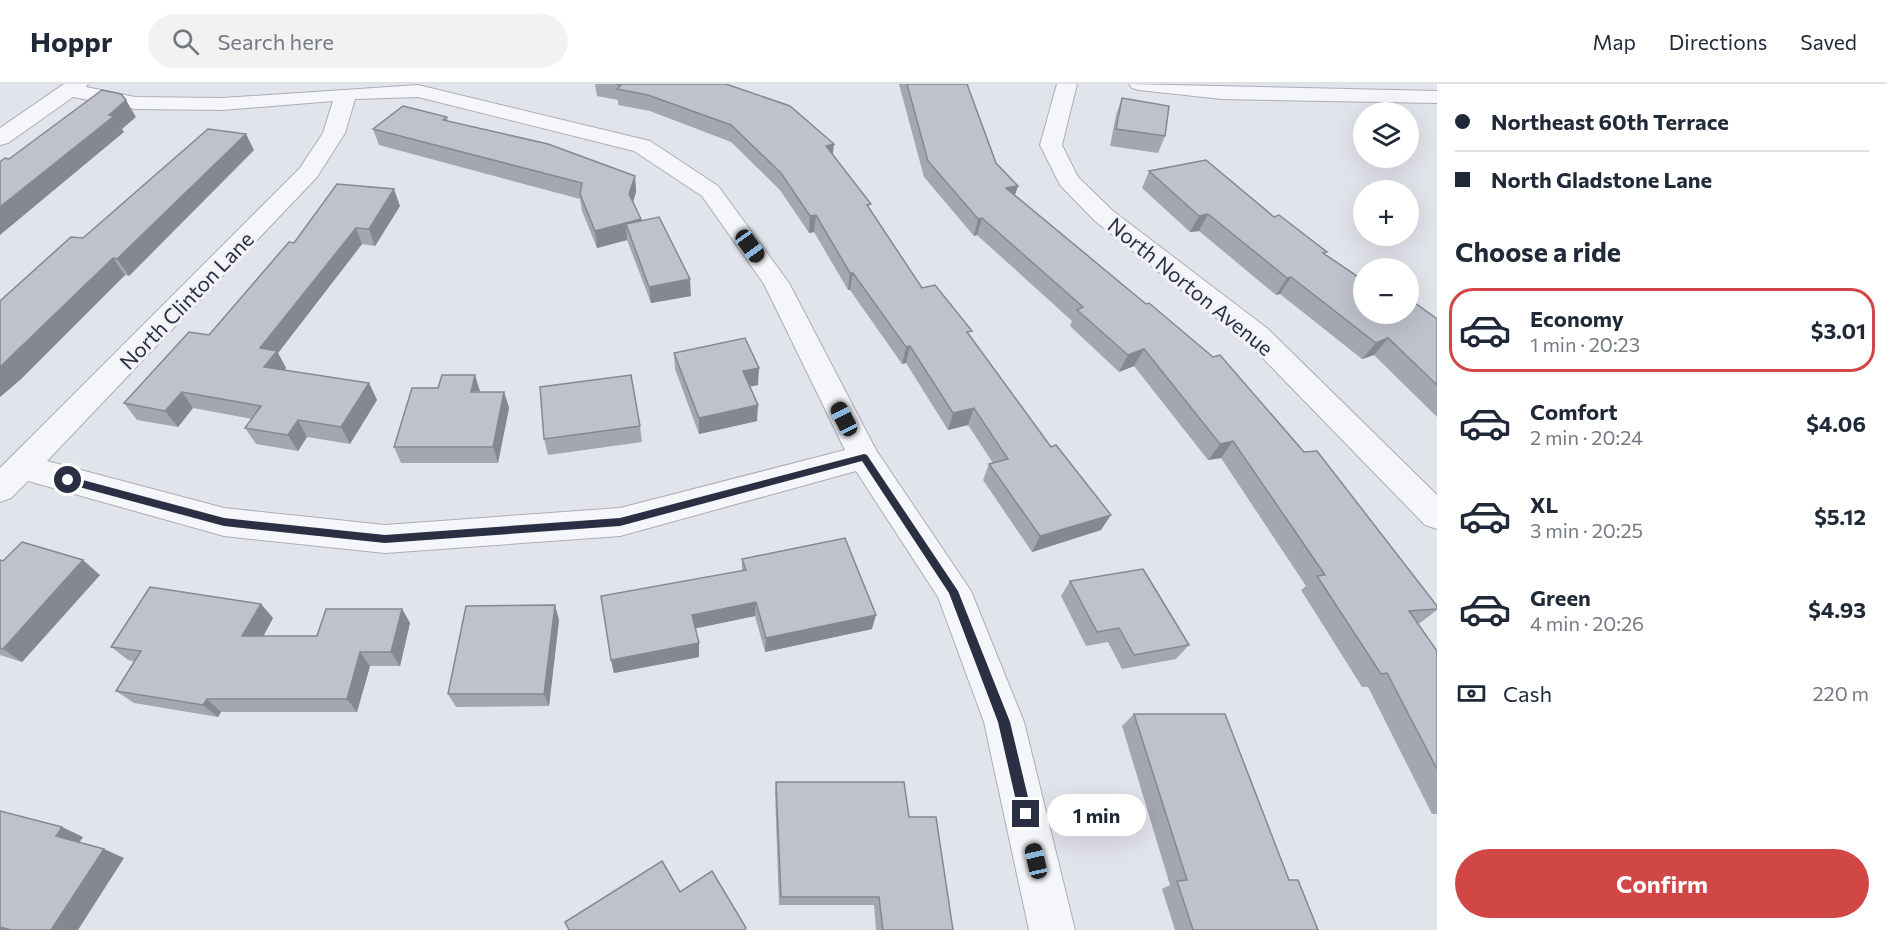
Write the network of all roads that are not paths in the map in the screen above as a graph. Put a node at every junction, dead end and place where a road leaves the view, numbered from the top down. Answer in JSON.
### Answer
{"nodes":[{"id":1,"x":1067,"y":84,"type":"edge"},
{"id":2,"x":1139,"y":84,"type":"edge"},
{"id":3,"x":74,"y":87,"type":"edge"},
{"id":4,"x":1288,"y":89,"type":"edge"},
{"id":5,"x":346,"y":94,"type":"junction"},
{"id":6,"x":1437,"y":97,"type":"edge"},
{"id":7,"x":0,"y":138,"type":"edge"},
{"id":8,"x":864,"y":457,"type":"junction"},
{"id":9,"x":12,"y":478,"type":"edge"},
{"id":10,"x":1437,"y":516,"type":"edge"},
{"id":11,"x":1052,"y":930,"type":"edge"}],
"edges":[{"from":1,"to":10,"type":"street","name":"North Norton Avenue"},
{"from":2,"to":4,"type":"street"},
{"from":3,"to":5,"type":"street"},
{"from":3,"to":7,"type":"street"},
{"from":4,"to":6,"type":"street"},
{"from":5,"to":8,"type":"street"},
{"from":5,"to":9,"type":"street","name":"North Clinton Lane"},
{"from":8,"to":9,"type":"street"},
{"from":8,"to":11,"type":"street"}]}
